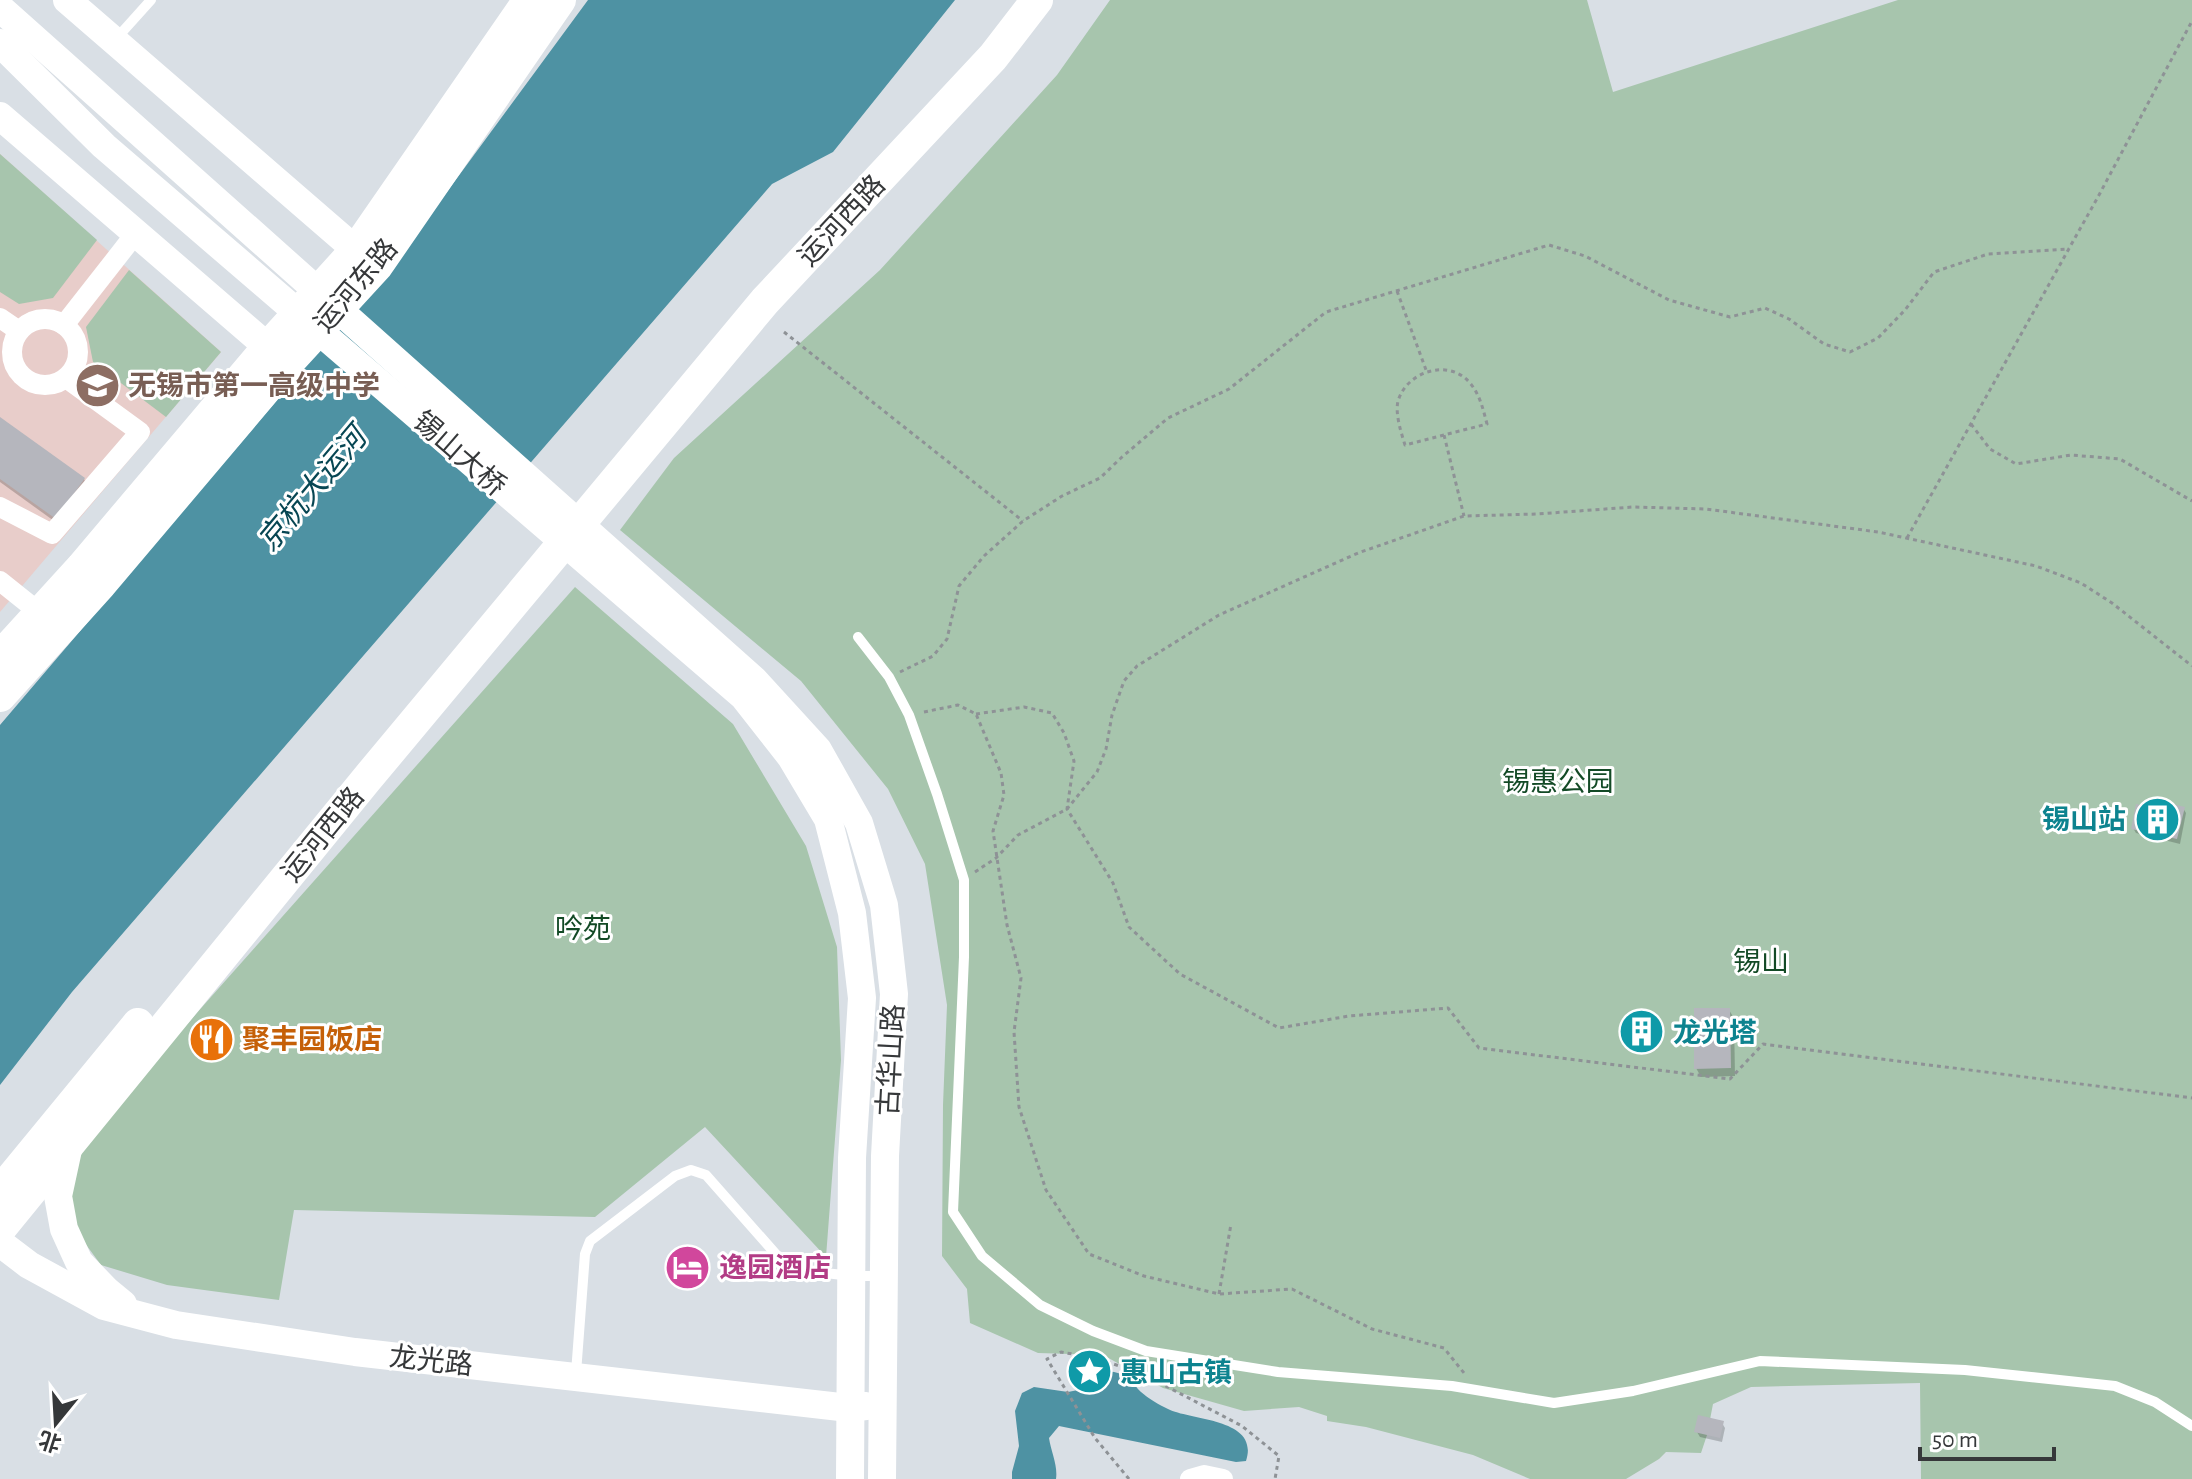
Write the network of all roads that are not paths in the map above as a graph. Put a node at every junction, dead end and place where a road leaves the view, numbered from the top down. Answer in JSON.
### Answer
{"nodes":[{"id":1,"x":67,"y":0,"type":"edge"},
{"id":2,"x":151,"y":0,"type":"edge"},
{"id":3,"x":529,"y":0,"type":"edge"},
{"id":4,"x":560,"y":0,"type":"edge"},
{"id":5,"x":1037,"y":0,"type":"edge"},
{"id":6,"x":0,"y":8,"type":"edge"},
{"id":7,"x":113,"y":41,"type":"junction"},
{"id":8,"x":0,"y":43,"type":"edge"},
{"id":9,"x":0,"y":116,"type":"edge"},
{"id":10,"x":136,"y":233,"type":"junction"},
{"id":11,"x":356,"y":250,"type":"junction"},
{"id":12,"x":0,"y":318,"type":"edge"},
{"id":13,"x":64,"y":325,"type":"junction"},
{"id":14,"x":19,"y":331,"type":"junction"},
{"id":15,"x":268,"y":347,"type":"junction"},
{"id":16,"x":66,"y":378,"type":"junction"},
{"id":17,"x":648,"y":442,"type":"junction"},
{"id":18,"x":0,"y":507,"type":"edge"},
{"id":19,"x":0,"y":581,"type":"edge"},
{"id":20,"x":40,"y":613,"type":"junction"},
{"id":21,"x":858,"y":637,"type":"dead end"},
{"id":22,"x":0,"y":657,"type":"edge"},
{"id":23,"x":749,"y":689,"type":"junction"},
{"id":24,"x":0,"y":696,"type":"edge"},
{"id":25,"x":69,"y":1144,"type":"junction"},
{"id":26,"x":0,"y":1192,"type":"edge"},
{"id":27,"x":0,"y":1229,"type":"edge"},
{"id":28,"x":0,"y":1243,"type":"edge"},
{"id":29,"x":852,"y":1276,"type":"junction"},
{"id":30,"x":885,"y":1276,"type":"junction"},
{"id":31,"x":136,"y":1314,"type":"junction"},
{"id":32,"x":576,"y":1375,"type":"junction"},
{"id":33,"x":882,"y":1405,"type":"junction"},
{"id":34,"x":849,"y":1408,"type":"junction"},
{"id":35,"x":2192,"y":1426,"type":"edge"},
{"id":36,"x":850,"y":1479,"type":"edge"},
{"id":37,"x":882,"y":1479,"type":"edge"},
{"id":38,"x":1190,"y":1479,"type":"edge"},
{"id":39,"x":1223,"y":1479,"type":"edge"}],
"edges":[{"from":1,"to":7,"type":"main road"},
{"from":2,"to":7,"type":"lane"},
{"from":3,"to":11,"type":"main road","name":"运河东路"},
{"from":4,"to":24,"type":"main road","name":"运河东路"},
{"from":5,"to":17,"type":"main road","name":"运河西路"},
{"from":6,"to":23,"type":"main road","name":"锡山大桥"},
{"from":7,"to":11,"type":"main road"},
{"from":8,"to":23,"type":"main road","name":"锡山大桥"},
{"from":9,"to":10,"type":"main road"},
{"from":10,"to":13,"type":"street"},
{"from":10,"to":15,"type":"main road"},
{"from":11,"to":15,"type":"main road","name":"运河东路"},
{"from":12,"to":14,"type":"street"},
{"from":13,"to":14,"type":"street"},
{"from":13,"to":16,"type":"street"},
{"from":14,"to":16,"type":"street"},
{"from":15,"to":20,"type":"main road","name":"运河东路"},
{"from":16,"to":18,"type":"street"},
{"from":17,"to":25,"type":"main road","name":"运河西路"},
{"from":17,"to":26,"type":"main road","name":"运河西路"},
{"from":19,"to":20,"type":"street"},
{"from":20,"to":22,"type":"main road","name":"运河东路"},
{"from":21,"to":35,"type":"lane"},
{"from":23,"to":29,"type":"main road","name":"古华山路"},
{"from":23,"to":30,"type":"main road","name":"古华山路"},
{"from":25,"to":27,"type":"main road","name":"运河西路"},
{"from":25,"to":31,"type":"main road"},
{"from":28,"to":31,"type":"main road","name":"龙光路"},
{"from":29,"to":30,"type":"lane"},
{"from":29,"to":32,"type":"lane"},
{"from":29,"to":34,"type":"main road","name":"古华山路"},
{"from":30,"to":33,"type":"main road","name":"古华山路"},
{"from":31,"to":32,"type":"main road","name":"龙光路"},
{"from":32,"to":34,"type":"main road","name":"龙光路"},
{"from":33,"to":34,"type":"main road","name":"龙光路"},
{"from":33,"to":37,"type":"main road","name":"古华山路"},
{"from":34,"to":36,"type":"main road","name":"古华山路"},
{"from":38,"to":39,"type":"street"}]}
